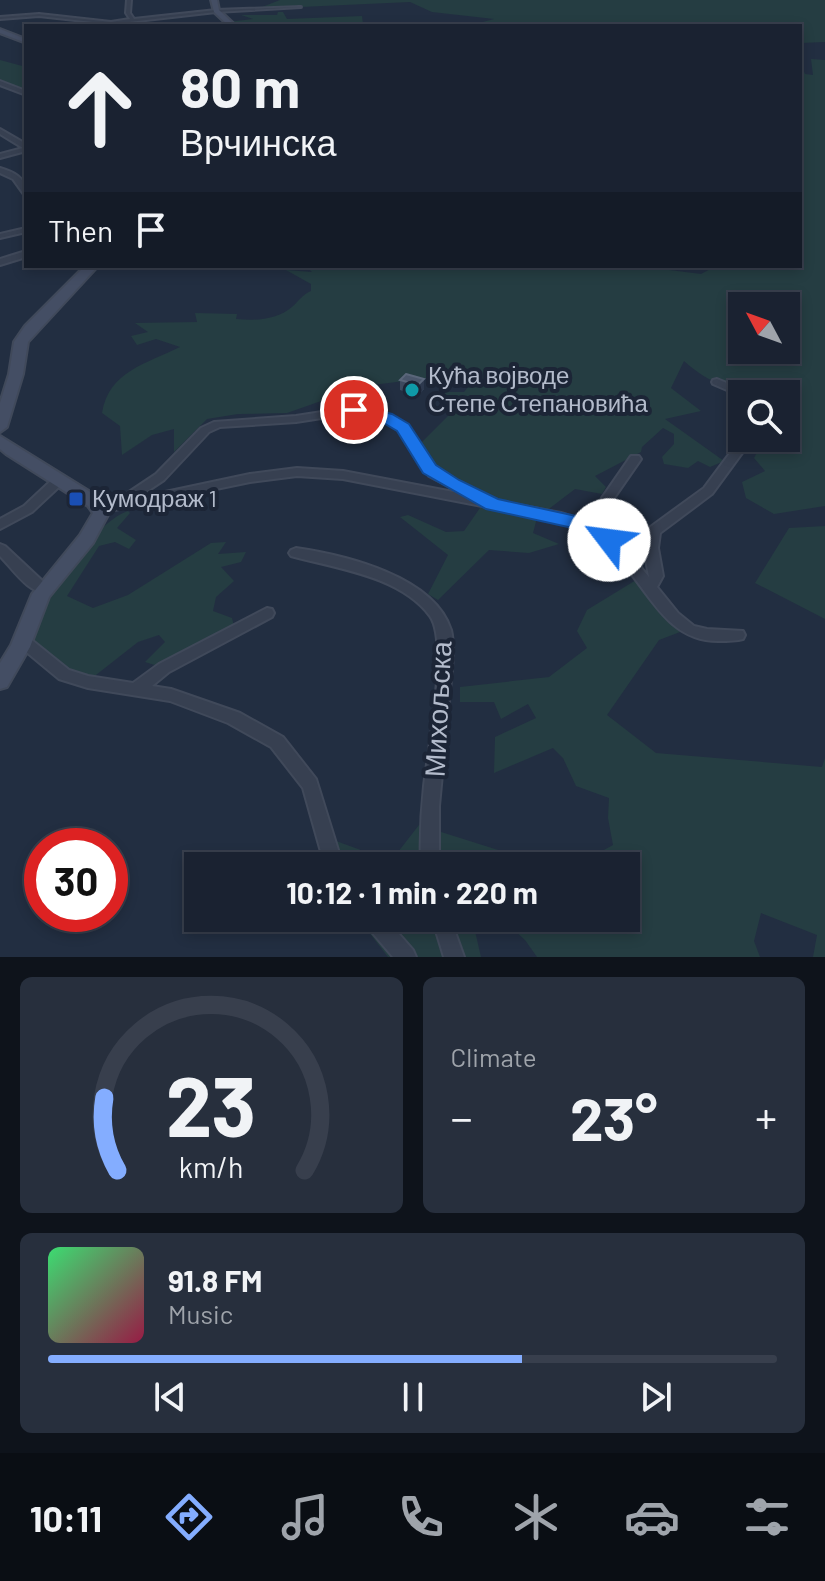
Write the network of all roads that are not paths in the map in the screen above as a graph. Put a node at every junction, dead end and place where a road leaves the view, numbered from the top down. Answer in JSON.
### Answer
{"nodes":[{"id":1,"x":129,"y":0,"type":"edge"},
{"id":2,"x":214,"y":0,"type":"edge"},
{"id":3,"x":299,"y":7,"type":"dead end"},
{"id":4,"x":216,"y":11,"type":"junction"},
{"id":5,"x":0,"y":18,"type":"edge"},
{"id":6,"x":133,"y":21,"type":"junction"},
{"id":7,"x":231,"y":24,"type":"edge"},
{"id":8,"x":0,"y":31,"type":"edge"},
{"id":9,"x":24,"y":40,"type":"edge"},
{"id":10,"x":0,"y":83,"type":"edge"},
{"id":11,"x":24,"y":92,"type":"edge"},
{"id":12,"x":0,"y":131,"type":"edge"},
{"id":13,"x":24,"y":147,"type":"edge"},
{"id":14,"x":24,"y":149,"type":"edge"},
{"id":15,"x":0,"y":156,"type":"edge"},
{"id":16,"x":0,"y":170,"type":"edge"},
{"id":17,"x":24,"y":188,"type":"edge"},
{"id":18,"x":24,"y":230,"type":"edge"},
{"id":19,"x":0,"y":236,"type":"edge"},
{"id":20,"x":24,"y":255,"type":"edge"},
{"id":21,"x":0,"y":262,"type":"edge"},
{"id":22,"x":90,"y":268,"type":"edge"},
{"id":23,"x":717,"y":382,"type":"dead end"},
{"id":24,"x":728,"y":387,"type":"edge"},
{"id":25,"x":0,"y":427,"type":"edge"},
{"id":26,"x":0,"y":441,"type":"edge"},
{"id":27,"x":737,"y":452,"type":"edge"},
{"id":28,"x":635,"y":459,"type":"dead end"},
{"id":29,"x":59,"y":480,"type":"junction"},
{"id":30,"x":493,"y":504,"type":"junction"},
{"id":31,"x":125,"y":505,"type":"junction"},
{"id":32,"x":100,"y":509,"type":"junction"},
{"id":33,"x":0,"y":525,"type":"edge"},
{"id":34,"x":591,"y":527,"type":"junction"},
{"id":35,"x":0,"y":549,"type":"edge"},
{"id":36,"x":296,"y":553,"type":"dead end"},
{"id":37,"x":650,"y":587,"type":"junction"},
{"id":38,"x":44,"y":589,"type":"junction"},
{"id":39,"x":267,"y":613,"type":"dead end"},
{"id":40,"x":738,"y":635,"type":"dead end"},
{"id":41,"x":23,"y":641,"type":"junction"},
{"id":42,"x":0,"y":681,"type":"edge"},
{"id":43,"x":137,"y":688,"type":"junction"},
{"id":44,"x":330,"y":852,"type":"edge"},
{"id":45,"x":431,"y":852,"type":"edge"},
{"id":46,"x":385,"y":932,"type":"edge"},
{"id":47,"x":446,"y":932,"type":"edge"},
{"id":48,"x":406,"y":957,"type":"edge"},
{"id":49,"x":454,"y":957,"type":"edge"}],
"edges":[{"from":1,"to":6,"type":"street"},
{"from":2,"to":4,"type":"street"},
{"from":3,"to":4,"type":"street"},
{"from":4,"to":6,"type":"street"},
{"from":4,"to":7,"type":"street"},
{"from":5,"to":6,"type":"street"},
{"from":8,"to":9,"type":"street"},
{"from":10,"to":11,"type":"street"},
{"from":12,"to":13,"type":"street"},
{"from":14,"to":15,"type":"street"},
{"from":16,"to":17,"type":"street"},
{"from":18,"to":19,"type":"street"},
{"from":20,"to":21,"type":"street"},
{"from":22,"to":25,"type":"street"},
{"from":23,"to":24,"type":"street"},
{"from":26,"to":29,"type":"street"},
{"from":27,"to":37,"type":"street"},
{"from":28,"to":34,"type":"street"},
{"from":29,"to":32,"type":"street"},
{"from":29,"to":33,"type":"street"},
{"from":30,"to":31,"type":"street"},
{"from":30,"to":31,"type":"street"},
{"from":30,"to":34,"type":"street"},
{"from":31,"to":32,"type":"street"},
{"from":32,"to":38,"type":"street"},
{"from":34,"to":37,"type":"street"},
{"from":35,"to":38,"type":"street"},
{"from":36,"to":45,"type":"street","name":"Михољска"},
{"from":37,"to":40,"type":"street"},
{"from":38,"to":41,"type":"street"},
{"from":39,"to":43,"type":"street"},
{"from":41,"to":42,"type":"street"},
{"from":41,"to":43,"type":"street"},
{"from":43,"to":44,"type":"street"},
{"from":46,"to":48,"type":"street"},
{"from":47,"to":49,"type":"street"}]}
